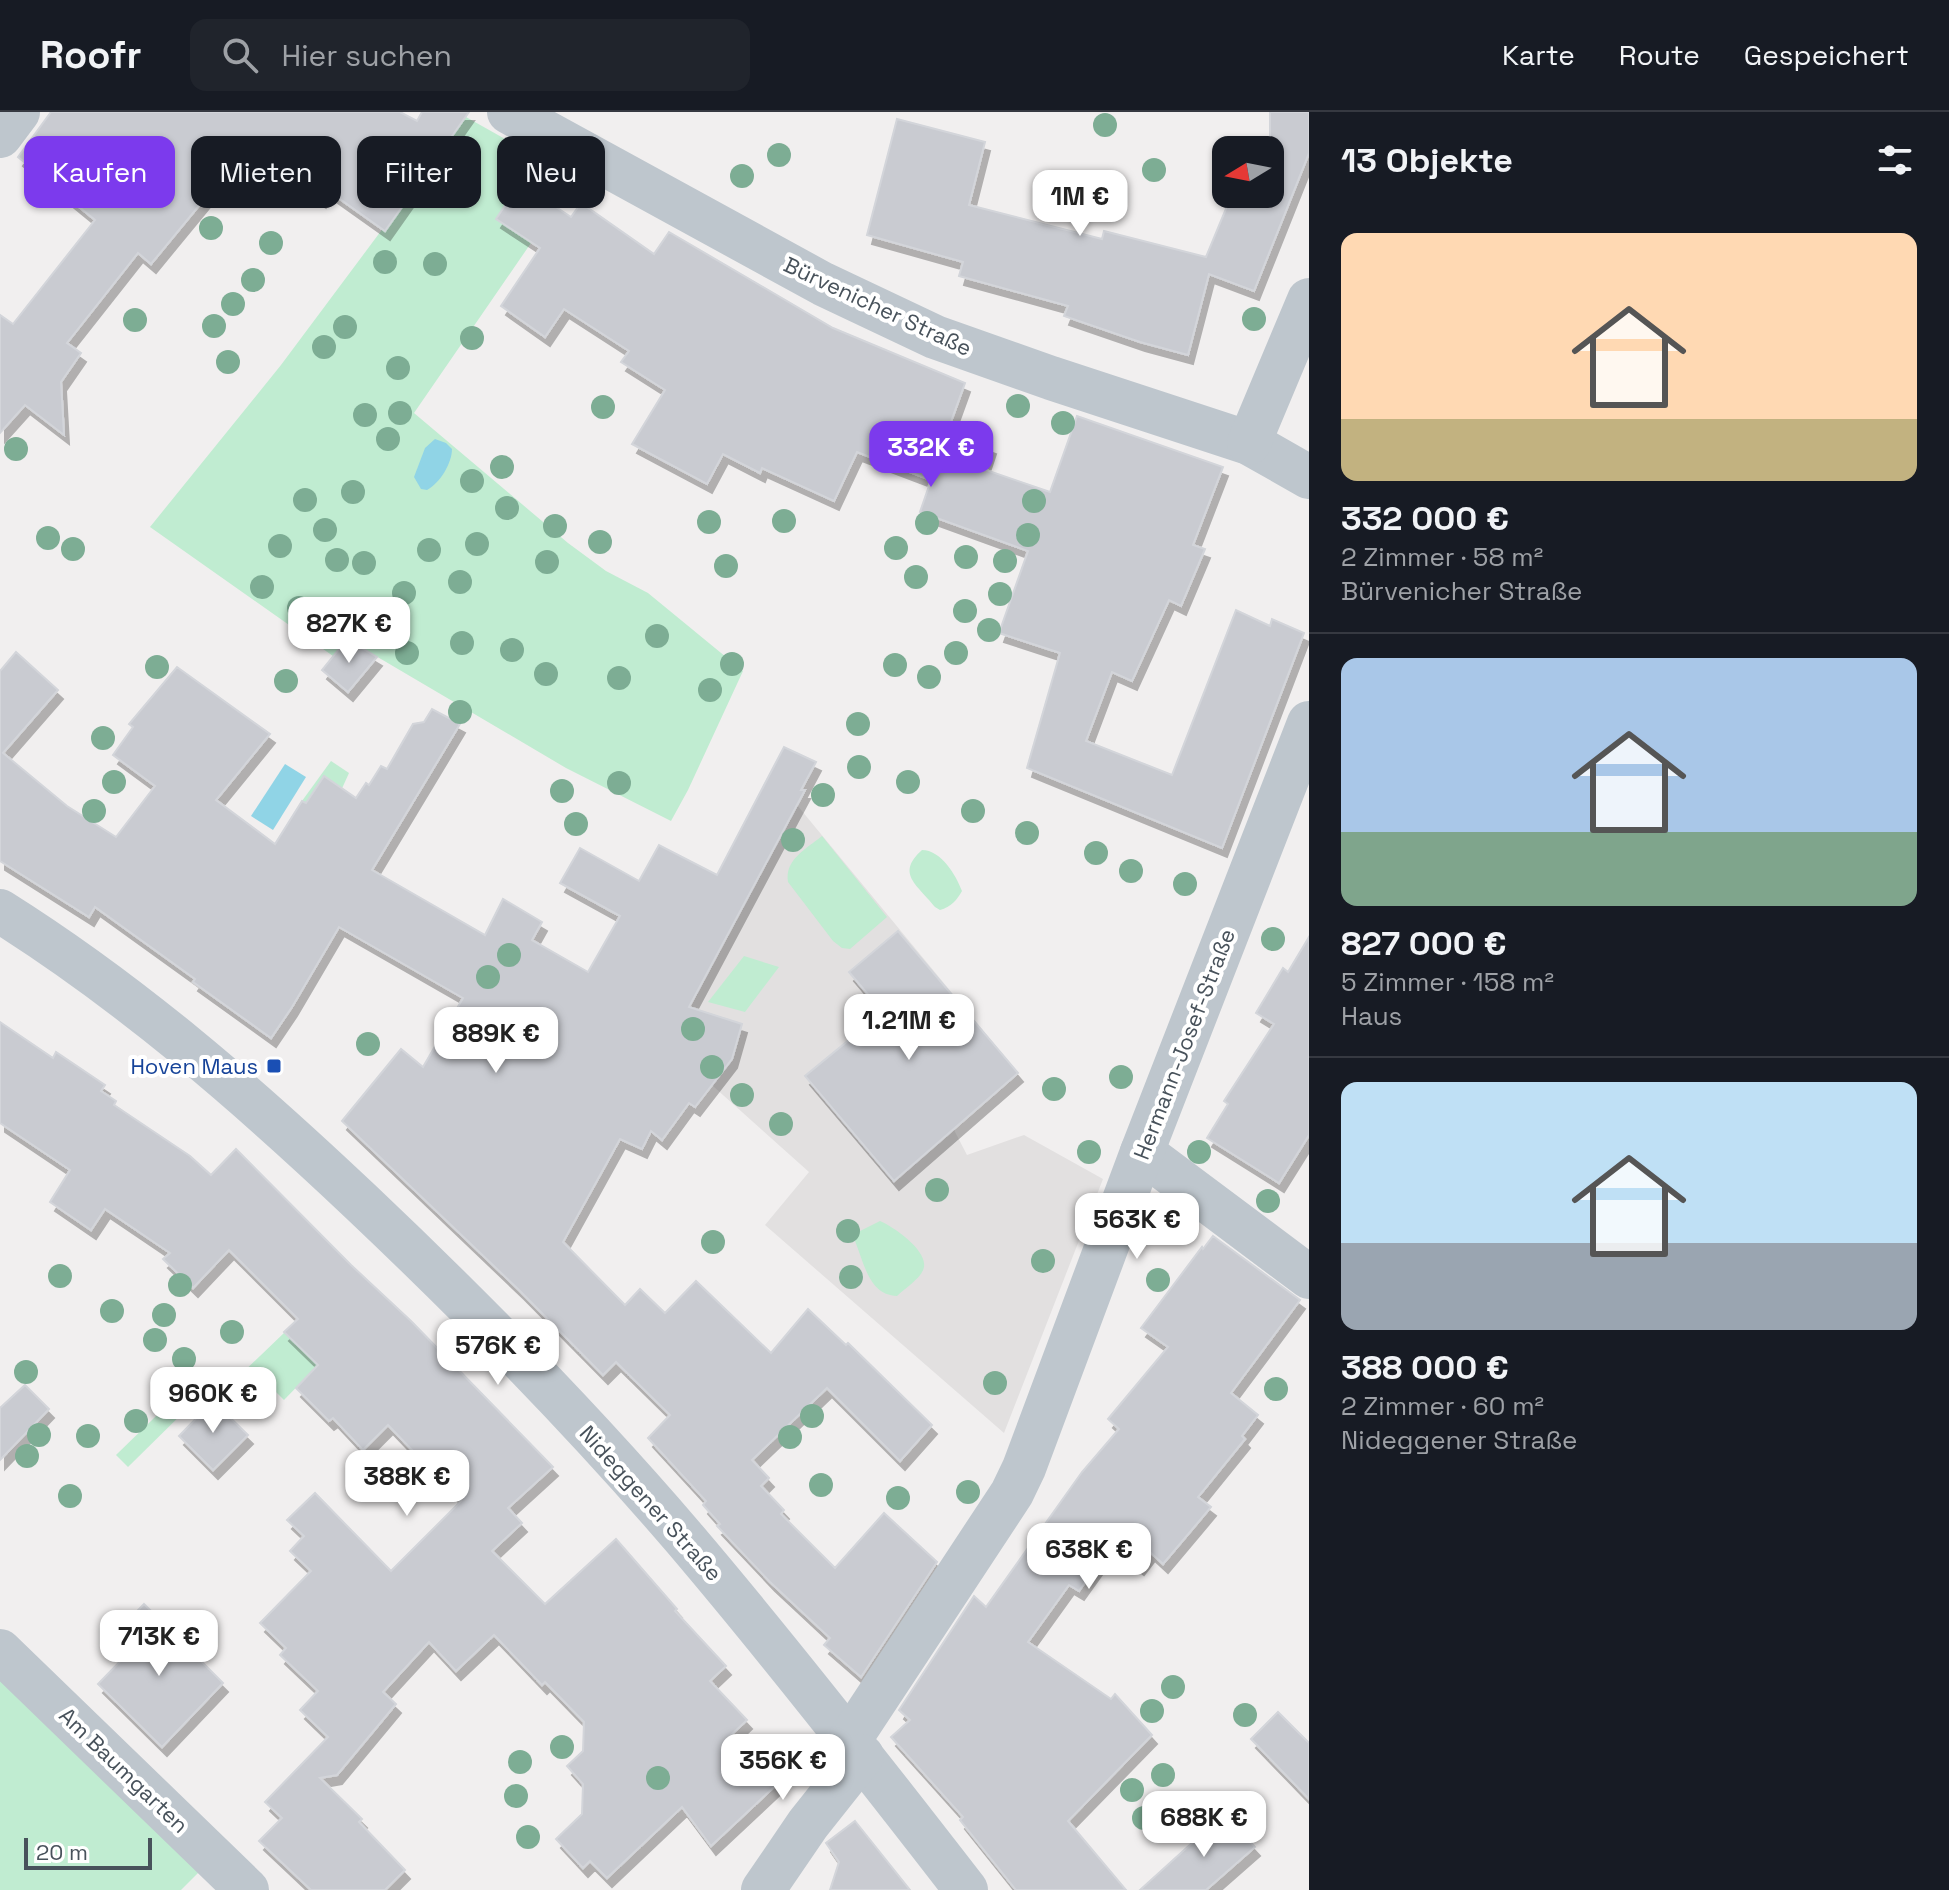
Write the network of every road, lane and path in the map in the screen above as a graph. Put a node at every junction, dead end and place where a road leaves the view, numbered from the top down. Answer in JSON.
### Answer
{"nodes":[{"id":1,"x":18,"y":112,"type":"edge"},
{"id":2,"x":509,"y":112,"type":"edge"},
{"id":3,"x":0,"y":136,"type":"edge"},
{"id":4,"x":1309,"y":300,"type":"edge"},
{"id":5,"x":1249,"y":443,"type":"junction"},
{"id":6,"x":1309,"y":477,"type":"edge"},
{"id":7,"x":1309,"y":723,"type":"edge"},
{"id":8,"x":0,"y":911,"type":"edge"},
{"id":9,"x":1142,"y":1152,"type":"junction"},
{"id":10,"x":1309,"y":1277,"type":"edge"},
{"id":11,"x":0,"y":1651,"type":"edge"},
{"id":12,"x":856,"y":1748,"type":"junction"},
{"id":13,"x":247,"y":1890,"type":"edge"},
{"id":14,"x":763,"y":1890,"type":"edge"},
{"id":15,"x":966,"y":1890,"type":"edge"}],
"edges":[{"from":1,"to":3,"type":"street"},
{"from":2,"to":5,"type":"street","name":"Bürvenicher Straße"},
{"from":4,"to":5,"type":"street"},
{"from":5,"to":6,"type":"street","name":"Bürvenicher Straße"},
{"from":7,"to":9,"type":"street","name":"Hermann-Josef-Straße"},
{"from":8,"to":12,"type":"street","name":"Nideggener Straße"},
{"from":9,"to":10,"type":"street"},
{"from":9,"to":12,"type":"street","name":"Hermann-Josef-Straße"},
{"from":11,"to":13,"type":"street","name":"Am Baumgarten"},
{"from":12,"to":14,"type":"street","name":"Hermann-Josef-Straße"},
{"from":12,"to":15,"type":"street","name":"Nideggener Straße"}]}
